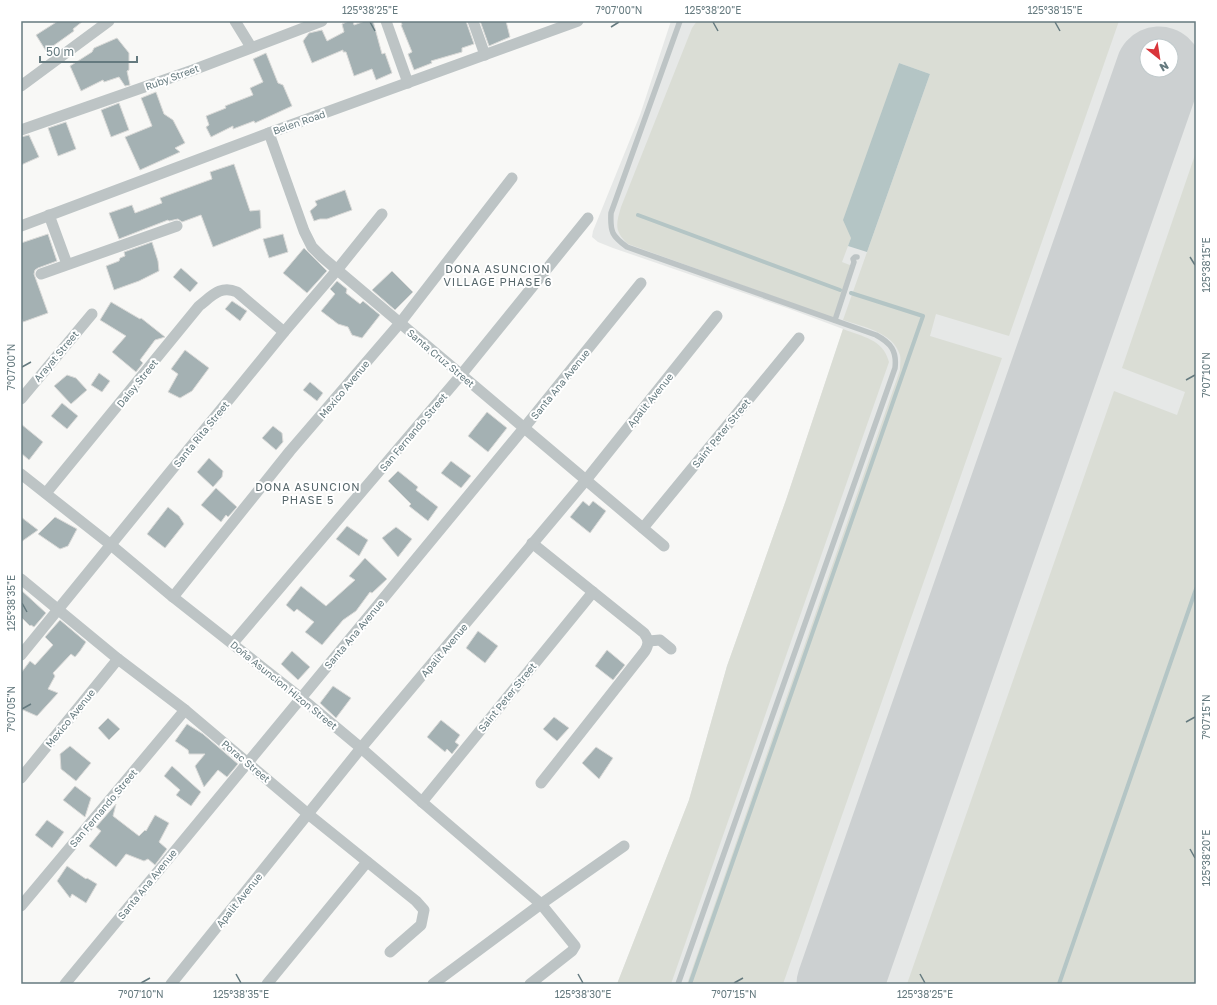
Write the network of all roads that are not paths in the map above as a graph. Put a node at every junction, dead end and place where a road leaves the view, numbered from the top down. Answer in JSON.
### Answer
{"nodes":[{"id":1,"x":109,"y":21,"type":"edge"},
{"id":2,"x":235,"y":21,"type":"edge"},
{"id":3,"x":386,"y":21,"type":"edge"},
{"id":4,"x":473,"y":21,"type":"edge"},
{"id":5,"x":578,"y":21,"type":"edge"},
{"id":6,"x":680,"y":21,"type":"edge"},
{"id":7,"x":315,"y":22,"type":"edge"},
{"id":8,"x":251,"y":47,"type":"junction"},
{"id":9,"x":485,"y":55,"type":"junction"},
{"id":10,"x":408,"y":83,"type":"junction"},
{"id":11,"x":21,"y":86,"type":"edge"},
{"id":12,"x":21,"y":130,"type":"edge"},
{"id":13,"x":269,"y":133,"type":"junction"},
{"id":14,"x":512,"y":178,"type":"dead end"},
{"id":15,"x":382,"y":214,"type":"dead end"},
{"id":16,"x":49,"y":215,"type":"junction"},
{"id":17,"x":588,"y":218,"type":"dead end"},
{"id":18,"x":21,"y":226,"type":"edge"},
{"id":19,"x":177,"y":226,"type":"dead end"},
{"id":20,"x":854,"y":262,"type":"dead end"},
{"id":21,"x":67,"y":264,"type":"junction"},
{"id":22,"x":338,"y":270,"type":"junction"},
{"id":23,"x":40,"y":274,"type":"dead end"},
{"id":24,"x":641,"y":283,"type":"dead end"},
{"id":25,"x":92,"y":314,"type":"dead end"},
{"id":26,"x":718,"y":316,"type":"dead end"},
{"id":27,"x":835,"y":320,"type":"junction"},
{"id":28,"x":400,"y":323,"type":"junction"},
{"id":29,"x":284,"y":332,"type":"junction"},
{"id":30,"x":798,"y":338,"type":"dead end"},
{"id":31,"x":462,"y":375,"type":"junction"},
{"id":32,"x":21,"y":399,"type":"edge"},
{"id":33,"x":524,"y":428,"type":"junction"},
{"id":34,"x":21,"y":474,"type":"edge"},
{"id":35,"x":586,"y":480,"type":"junction"},
{"id":36,"x":46,"y":493,"type":"junction"},
{"id":37,"x":643,"y":528,"type":"junction"},
{"id":38,"x":532,"y":542,"type":"junction"},
{"id":39,"x":111,"y":545,"type":"junction"},
{"id":40,"x":664,"y":546,"type":"dead end"},
{"id":41,"x":21,"y":579,"type":"edge"},
{"id":42,"x":592,"y":592,"type":"junction"},
{"id":43,"x":173,"y":597,"type":"junction"},
{"id":44,"x":58,"y":609,"type":"junction"},
{"id":45,"x":649,"y":641,"type":"junction"},
{"id":46,"x":233,"y":642,"type":"junction"},
{"id":47,"x":671,"y":649,"type":"dead end"},
{"id":48,"x":21,"y":655,"type":"edge"},
{"id":49,"x":118,"y":659,"type":"junction"},
{"id":50,"x":302,"y":698,"type":"junction"},
{"id":51,"x":185,"y":710,"type":"junction"},
{"id":52,"x":361,"y":748,"type":"junction"},
{"id":53,"x":248,"y":762,"type":"junction"},
{"id":54,"x":21,"y":778,"type":"edge"},
{"id":55,"x":541,"y":783,"type":"dead end"},
{"id":56,"x":422,"y":802,"type":"junction"},
{"id":57,"x":308,"y":814,"type":"junction"},
{"id":58,"x":624,"y":846,"type":"dead end"},
{"id":59,"x":367,"y":862,"type":"junction"},
{"id":60,"x":540,"y":904,"type":"junction"},
{"id":61,"x":21,"y":906,"type":"edge"},
{"id":62,"x":390,"y":952,"type":"dead end"},
{"id":63,"x":70,"y":982,"type":"edge"},
{"id":64,"x":171,"y":984,"type":"edge"},
{"id":65,"x":267,"y":984,"type":"edge"},
{"id":66,"x":433,"y":984,"type":"edge"},
{"id":67,"x":530,"y":984,"type":"edge"},
{"id":68,"x":678,"y":984,"type":"edge"}],
"edges":[{"from":1,"to":11,"type":"street"},
{"from":2,"to":8,"type":"street"},
{"from":3,"to":10,"type":"street"},
{"from":4,"to":9,"type":"street"},
{"from":5,"to":9,"type":"street","name":"Belen Road"},
{"from":6,"to":27,"type":"lane"},
{"from":7,"to":8,"type":"street","name":"Ruby Street"},
{"from":8,"to":12,"type":"street","name":"Ruby Street"},
{"from":9,"to":10,"type":"street","name":"Belen Road"},
{"from":10,"to":13,"type":"street","name":"Belen Road"},
{"from":13,"to":16,"type":"street","name":"Belen Road"},
{"from":13,"to":22,"type":"street","name":"Santa Cruz Street"},
{"from":14,"to":28,"type":"street","name":"Mexico Avenue"},
{"from":15,"to":22,"type":"street","name":"Santa Rita Street"},
{"from":16,"to":18,"type":"street","name":"Belen Road"},
{"from":16,"to":21,"type":"street"},
{"from":17,"to":31,"type":"street","name":"San Fernando Street"},
{"from":19,"to":21,"type":"street"},
{"from":20,"to":27,"type":"lane"},
{"from":21,"to":23,"type":"street"},
{"from":22,"to":28,"type":"street","name":"Santa Cruz Street"},
{"from":22,"to":29,"type":"street","name":"Santa Rita Street"},
{"from":24,"to":33,"type":"street","name":"Santa Ana Avenue"},
{"from":25,"to":32,"type":"street","name":"Arayat Street"},
{"from":26,"to":35,"type":"street","name":"Apalit Avenue"},
{"from":27,"to":68,"type":"lane"},
{"from":28,"to":31,"type":"street","name":"Santa Cruz Street"},
{"from":28,"to":43,"type":"street","name":"Mexico Avenue"},
{"from":29,"to":36,"type":"street","name":"Daisy Street"},
{"from":29,"to":39,"type":"street","name":"Santa Rita Street"},
{"from":30,"to":37,"type":"street","name":"Saint Peter Street"},
{"from":31,"to":33,"type":"street","name":"Santa Cruz Street"},
{"from":31,"to":46,"type":"street","name":"San Fernando Street"},
{"from":33,"to":35,"type":"street","name":"Santa Cruz Street"},
{"from":33,"to":50,"type":"street","name":"Santa Ana Avenue"},
{"from":34,"to":36,"type":"street","name":"Doña Asuncion Hizon Street"},
{"from":35,"to":37,"type":"street","name":"Santa Cruz Street"},
{"from":35,"to":38,"type":"street","name":"Apalit Avenue"},
{"from":36,"to":39,"type":"street","name":"Doña Asuncion Hizon Street"},
{"from":37,"to":40,"type":"street","name":"Santa Cruz Street"},
{"from":38,"to":42,"type":"street"},
{"from":38,"to":52,"type":"street","name":"Apalit Avenue"},
{"from":39,"to":43,"type":"street","name":"Doña Asuncion Hizon Street"},
{"from":39,"to":44,"type":"street","name":"Santa Rita Street"},
{"from":41,"to":44,"type":"street","name":"Porac Street"},
{"from":42,"to":45,"type":"street"},
{"from":42,"to":56,"type":"street","name":"Saint Peter Street"},
{"from":43,"to":46,"type":"street","name":"Doña Asuncion Hizon Street"},
{"from":44,"to":48,"type":"street","name":"Santa Rita Street"},
{"from":44,"to":49,"type":"street","name":"Porac Street"},
{"from":45,"to":47,"type":"street"},
{"from":45,"to":55,"type":"street"},
{"from":46,"to":50,"type":"street","name":"Doña Asuncion Hizon Street"},
{"from":49,"to":51,"type":"street","name":"Porac Street"},
{"from":49,"to":54,"type":"street","name":"Mexico Avenue"},
{"from":50,"to":52,"type":"street","name":"Doña Asuncion Hizon Street"},
{"from":50,"to":53,"type":"street","name":"Santa Ana Avenue"},
{"from":51,"to":53,"type":"street","name":"Porac Street"},
{"from":51,"to":61,"type":"street","name":"San Fernando Street"},
{"from":52,"to":56,"type":"street","name":"Doña Asuncion Hizon Street"},
{"from":52,"to":57,"type":"street","name":"Apalit Avenue"},
{"from":53,"to":57,"type":"street","name":"Porac Street"},
{"from":53,"to":63,"type":"street","name":"Santa Ana Avenue"},
{"from":56,"to":60,"type":"street","name":"Doña Asuncion Hizon Street"},
{"from":57,"to":59,"type":"street","name":"Porac Street"},
{"from":57,"to":64,"type":"street","name":"Apalit Avenue"},
{"from":58,"to":60,"type":"street"},
{"from":59,"to":62,"type":"street","name":"Porac Street"},
{"from":59,"to":65,"type":"street"},
{"from":60,"to":66,"type":"street"},
{"from":60,"to":67,"type":"street","name":"Doña Asuncion Hizon Street"}]}
